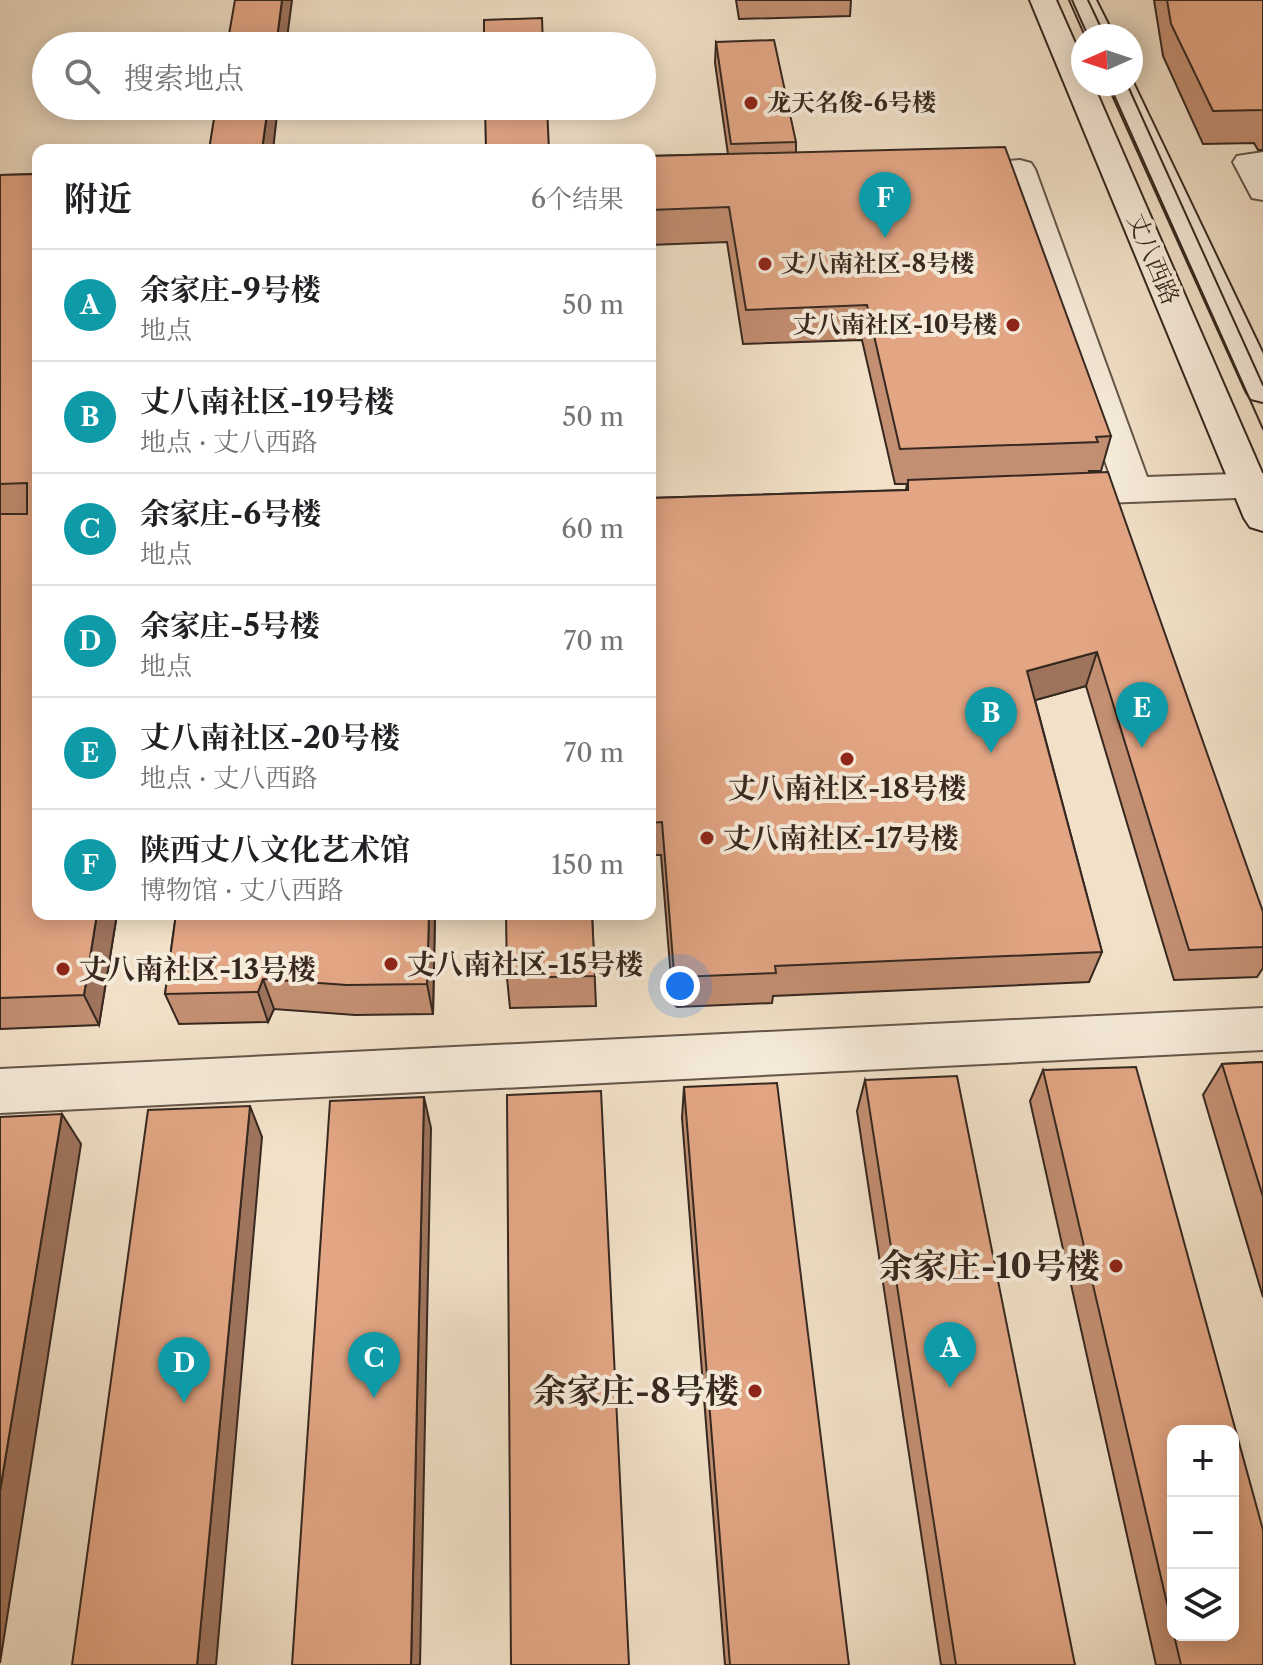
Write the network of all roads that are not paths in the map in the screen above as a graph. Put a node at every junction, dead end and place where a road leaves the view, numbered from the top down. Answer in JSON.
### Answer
{"nodes":[{"id":1,"x":1043,"y":0,"type":"edge"},
{"id":2,"x":1083,"y":0,"type":"edge"},
{"id":3,"x":1094,"y":24,"type":"edge"},
{"id":4,"x":1128,"y":96,"type":"edge"},
{"id":5,"x":1263,"y":161,"type":"edge"},
{"id":6,"x":928,"y":172,"type":"edge"},
{"id":7,"x":1263,"y":191,"type":"edge"},
{"id":8,"x":1263,"y":391,"type":"edge"},
{"id":9,"x":1133,"y":490,"type":"junction"},
{"id":10,"x":1071,"y":493,"type":"edge"},
{"id":11,"x":1259,"y":496,"type":"edge"},
{"id":12,"x":1263,"y":1029,"type":"edge"},
{"id":13,"x":0,"y":1091,"type":"edge"}],
"edges":[{"from":1,"to":11,"type":"street","name":"丈八西路"},
{"from":2,"to":3,"type":"street"},
{"from":4,"to":8,"type":"street","name":"丈八西路"},
{"from":5,"to":7,"type":"street"},
{"from":6,"to":9,"type":"street"},
{"from":9,"to":10,"type":"street"},
{"from":9,"to":11,"type":"street"},
{"from":12,"to":13,"type":"street"}]}
